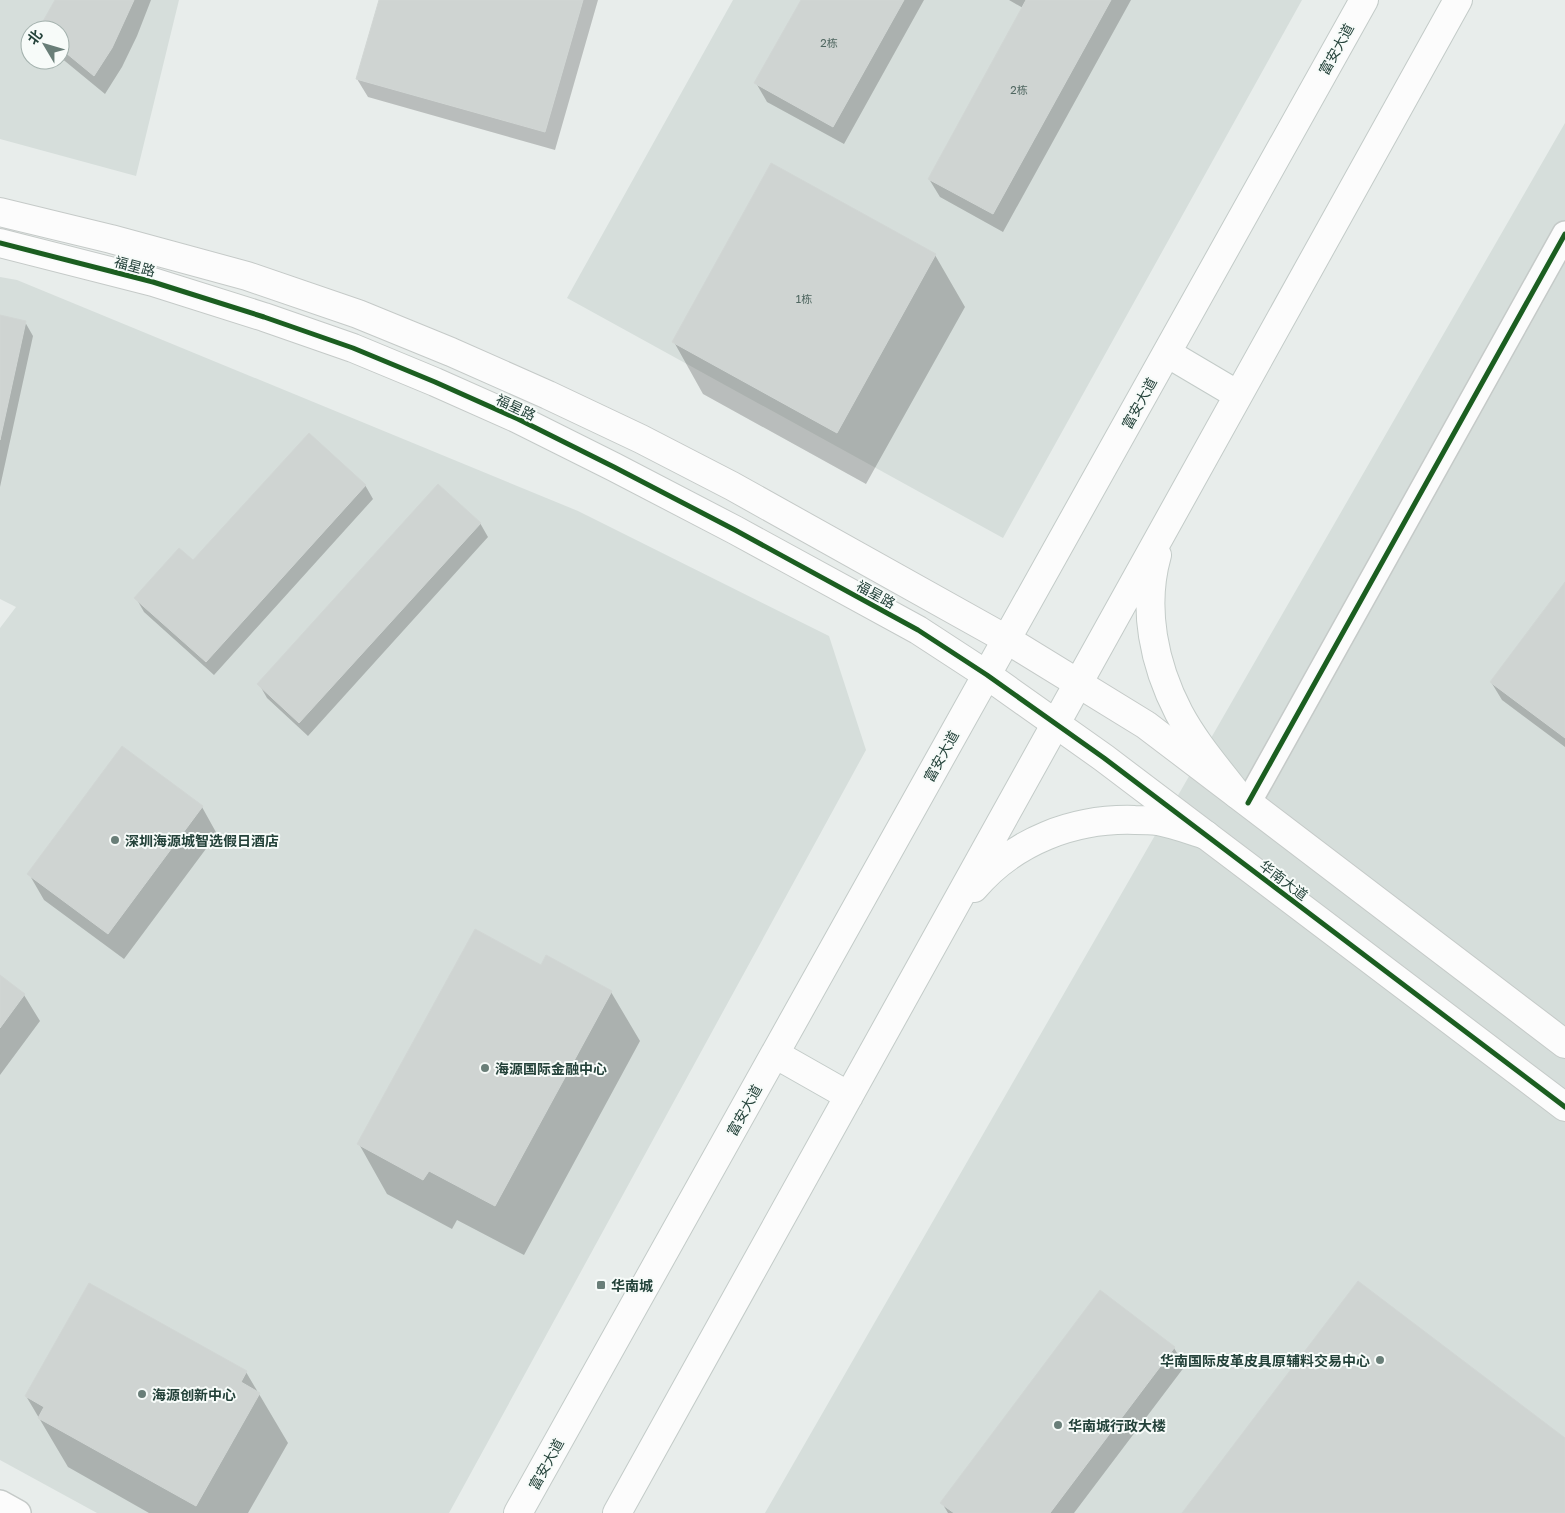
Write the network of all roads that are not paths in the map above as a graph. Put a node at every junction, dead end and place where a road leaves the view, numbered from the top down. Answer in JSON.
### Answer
{"nodes":[{"id":1,"x":1364,"y":0,"type":"edge"},
{"id":2,"x":1458,"y":0,"type":"edge"},
{"id":3,"x":0,"y":212,"type":"edge"},
{"id":4,"x":1565,"y":234,"type":"edge"},
{"id":5,"x":0,"y":243,"type":"edge"},
{"id":6,"x":1167,"y":353,"type":"junction"},
{"id":7,"x":1238,"y":395,"type":"junction"},
{"id":8,"x":1166,"y":525,"type":"junction"},
{"id":9,"x":1006,"y":639,"type":"junction"},
{"id":10,"x":987,"y":674,"type":"junction"},
{"id":11,"x":1078,"y":684,"type":"junction"},
{"id":12,"x":1056,"y":724,"type":"junction"},
{"id":13,"x":1242,"y":799,"type":"junction"},
{"id":14,"x":1206,"y":835,"type":"junction"},
{"id":15,"x":948,"y":917,"type":"junction"},
{"id":16,"x":1565,"y":1044,"type":"edge"},
{"id":17,"x":775,"y":1054,"type":"junction"},
{"id":18,"x":849,"y":1096,"type":"junction"},
{"id":19,"x":1565,"y":1107,"type":"edge"},
{"id":20,"x":0,"y":1503,"type":"edge"},
{"id":21,"x":18,"y":1513,"type":"edge"},
{"id":22,"x":518,"y":1513,"type":"edge"},
{"id":23,"x":617,"y":1513,"type":"edge"}],
"edges":[{"from":1,"to":6,"type":"main road","name":"富安大道"},
{"from":2,"to":7,"type":"main road"},
{"from":3,"to":9,"type":"main road","name":"福星路"},
{"from":4,"to":13,"type":"street"},
{"from":5,"to":10,"type":"main road","name":"福星路"},
{"from":6,"to":7,"type":"main road"},
{"from":6,"to":9,"type":"main road","name":"富安大道"},
{"from":7,"to":8,"type":"main road"},
{"from":8,"to":11,"type":"main road"},
{"from":8,"to":13,"type":"main road"},
{"from":9,"to":10,"type":"main road","name":"富安大道"},
{"from":9,"to":11,"type":"main road"},
{"from":10,"to":12,"type":"main road","name":"华南大道"},
{"from":10,"to":17,"type":"main road","name":"富安大道"},
{"from":11,"to":12,"type":"main road"},
{"from":11,"to":13,"type":"main road"},
{"from":12,"to":14,"type":"main road","name":"华南大道"},
{"from":12,"to":15,"type":"main road"},
{"from":13,"to":16,"type":"main road"},
{"from":14,"to":15,"type":"main road"},
{"from":14,"to":19,"type":"main road","name":"华南大道"},
{"from":15,"to":18,"type":"main road"},
{"from":17,"to":18,"type":"main road"},
{"from":17,"to":22,"type":"main road","name":"富安大道"},
{"from":18,"to":23,"type":"main road"},
{"from":20,"to":21,"type":"street"}]}
